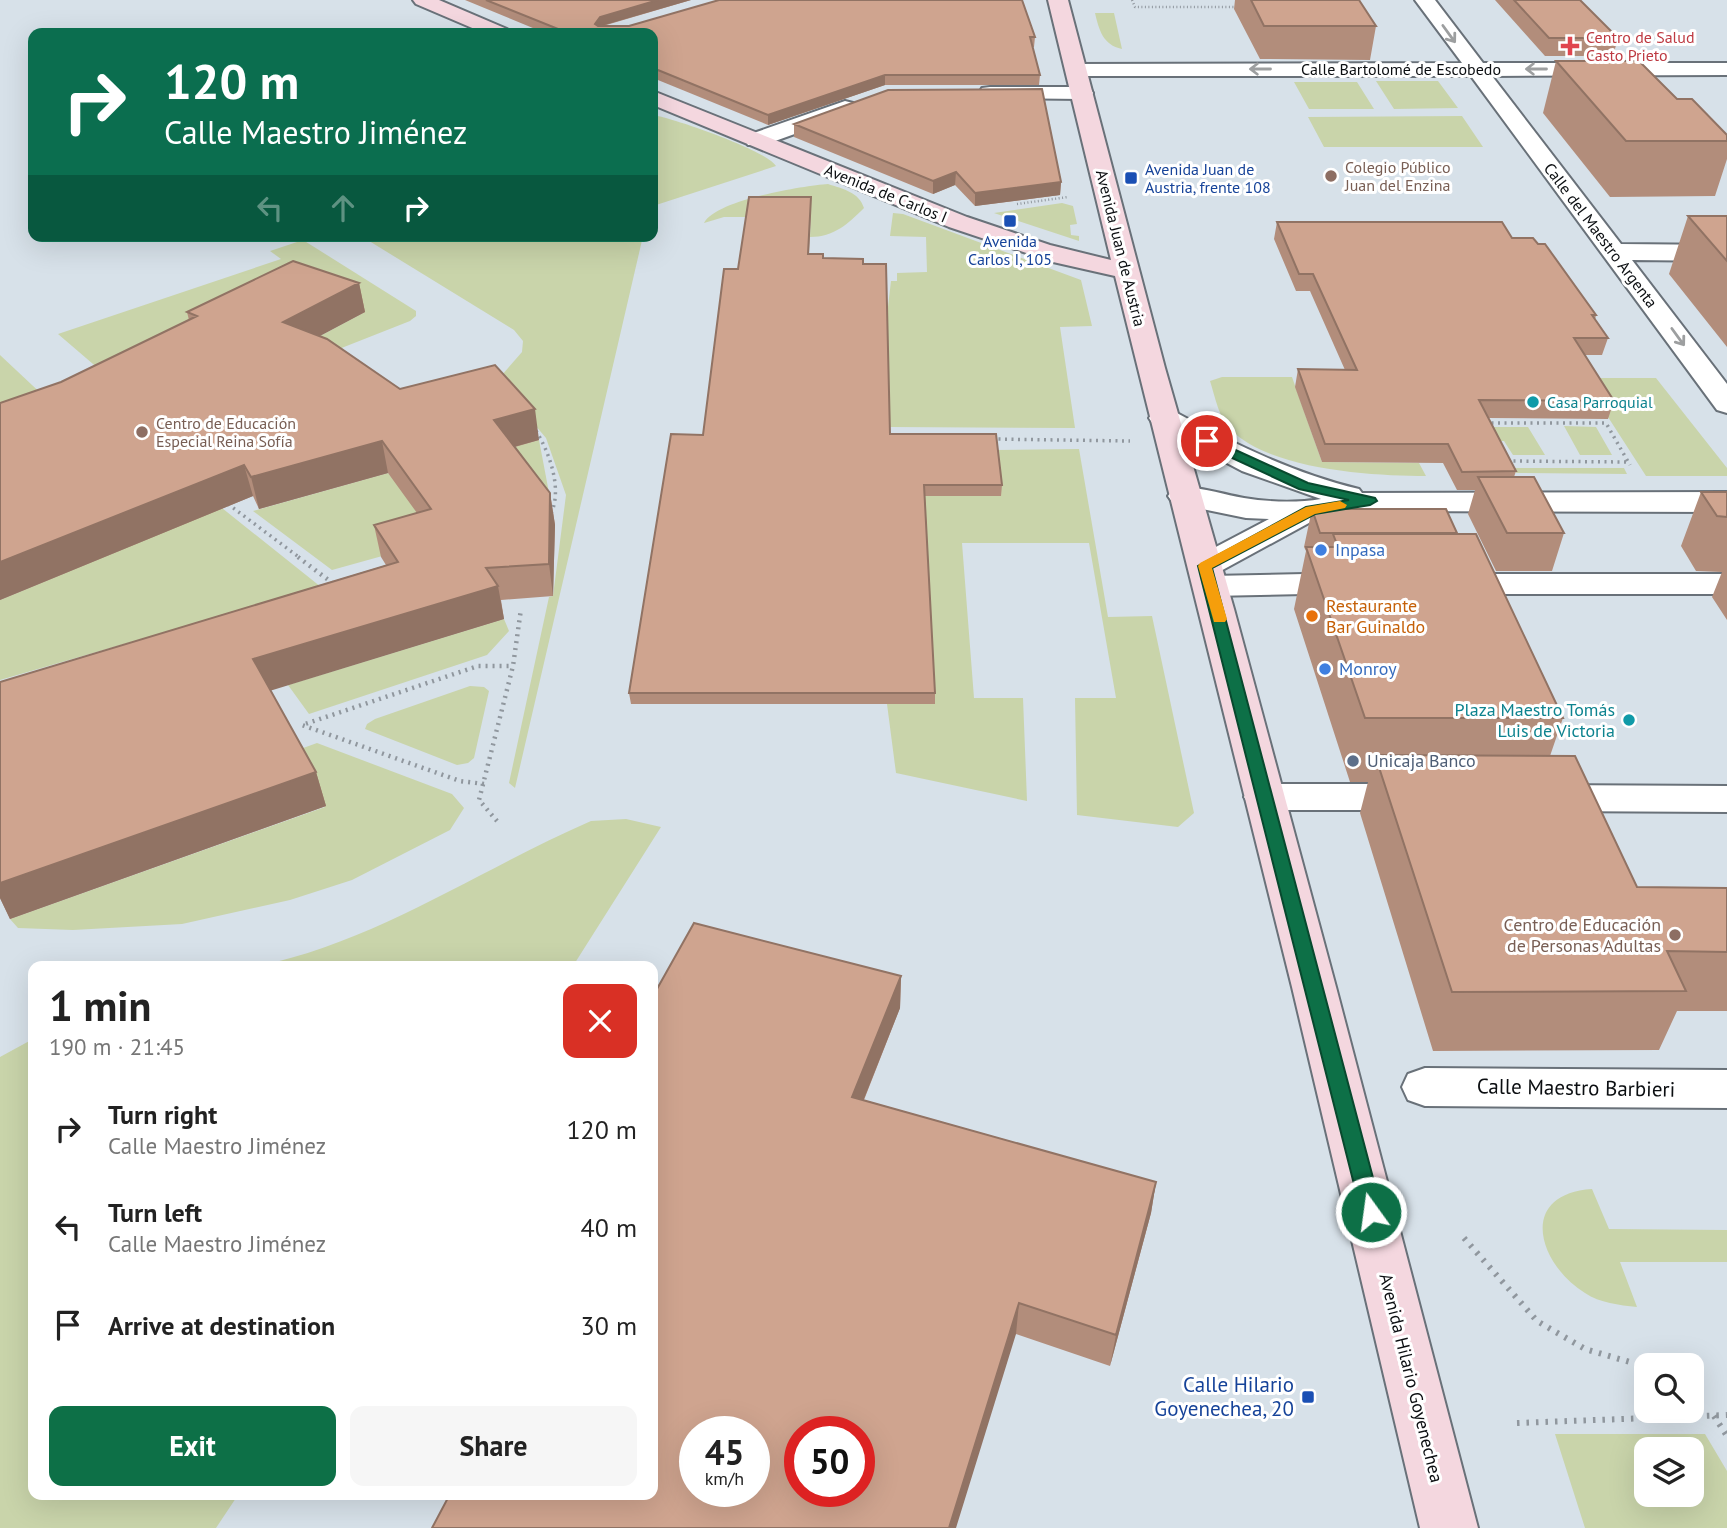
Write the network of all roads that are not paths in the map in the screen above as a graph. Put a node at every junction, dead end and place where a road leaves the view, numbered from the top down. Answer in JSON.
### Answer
{"nodes":[{"id":1,"x":423,"y":0,"type":"edge"},
{"id":2,"x":1058,"y":0,"type":"edge"},
{"id":3,"x":1425,"y":0,"type":"edge"},
{"id":4,"x":488,"y":28,"type":"edge"},
{"id":5,"x":1474,"y":68,"type":"junction"},
{"id":6,"x":1727,"y":69,"type":"edge"},
{"id":7,"x":1076,"y":70,"type":"junction"},
{"id":8,"x":969,"y":93,"type":"edge"},
{"id":9,"x":1082,"y":93,"type":"junction"},
{"id":10,"x":658,"y":99,"type":"edge"},
{"id":11,"x":861,"y":103,"type":"edge"},
{"id":12,"x":755,"y":140,"type":"junction"},
{"id":13,"x":1615,"y":251,"type":"junction"},
{"id":14,"x":1727,"y":253,"type":"edge"},
{"id":15,"x":1126,"y":270,"type":"junction"},
{"id":16,"x":1727,"y":404,"type":"edge"},
{"id":17,"x":1164,"y":418,"type":"junction"},
{"id":18,"x":1184,"y":496,"type":"junction"},
{"id":19,"x":1307,"y":498,"type":"junction"},
{"id":20,"x":1727,"y":502,"type":"edge"},
{"id":21,"x":1208,"y":576,"type":"junction"},
{"id":22,"x":1727,"y":584,"type":"edge"},
{"id":23,"x":1264,"y":797,"type":"junction"},
{"id":24,"x":1447,"y":797,"type":"edge"},
{"id":25,"x":1515,"y":798,"type":"edge"},
{"id":26,"x":1727,"y":799,"type":"edge"},
{"id":27,"x":1425,"y":1087,"type":"dead end"},
{"id":28,"x":1727,"y":1089,"type":"edge"},
{"id":29,"x":1449,"y":1528,"type":"edge"}],
"edges":[{"from":1,"to":4,"type":"main road"},
{"from":2,"to":7,"type":"main road","name":"Avenida Juan de Austria"},
{"from":3,"to":5,"type":"street","name":"Calle del Maestro Argenta","one_way":true},
{"from":6,"to":5,"type":"street","name":"Calle Bartolomé de Escobedo","one_way":true},
{"from":5,"to":7,"type":"street","name":"Calle Bartolomé de Escobedo","one_way":true},
{"from":5,"to":13,"type":"street","name":"Calle del Maestro Argenta"},
{"from":7,"to":9,"type":"main road","name":"Avenida Juan de Austria"},
{"from":8,"to":9,"type":"street"},
{"from":9,"to":15,"type":"main road","name":"Avenida Juan de Austria"},
{"from":10,"to":12,"type":"main road","name":"Avenida de Carlos I"},
{"from":11,"to":12,"type":"street"},
{"from":12,"to":15,"type":"main road","name":"Avenida de Carlos I"},
{"from":13,"to":14,"type":"street"},
{"from":13,"to":16,"type":"street","name":"Calle del Maestro Argenta","one_way":true},
{"from":15,"to":17,"type":"main road","name":"Avenida Juan de Austria"},
{"from":17,"to":18,"type":"main road","name":"Avenida Juan de Austria"},
{"from":17,"to":19,"type":"street"},
{"from":18,"to":19,"type":"street"},
{"from":18,"to":21,"type":"main road","name":"Avenida Hilario Goyenechea"},
{"from":19,"to":20,"type":"street"},
{"from":19,"to":21,"type":"street"},
{"from":21,"to":22,"type":"street"},
{"from":21,"to":23,"type":"main road","name":"Avenida Hilario Goyenechea"},
{"from":23,"to":24,"type":"street"},
{"from":23,"to":29,"type":"main road","name":"Avenida Hilario Goyenechea"},
{"from":25,"to":26,"type":"street"},
{"from":27,"to":28,"type":"street","name":"Calle Maestro Barbieri"}]}
